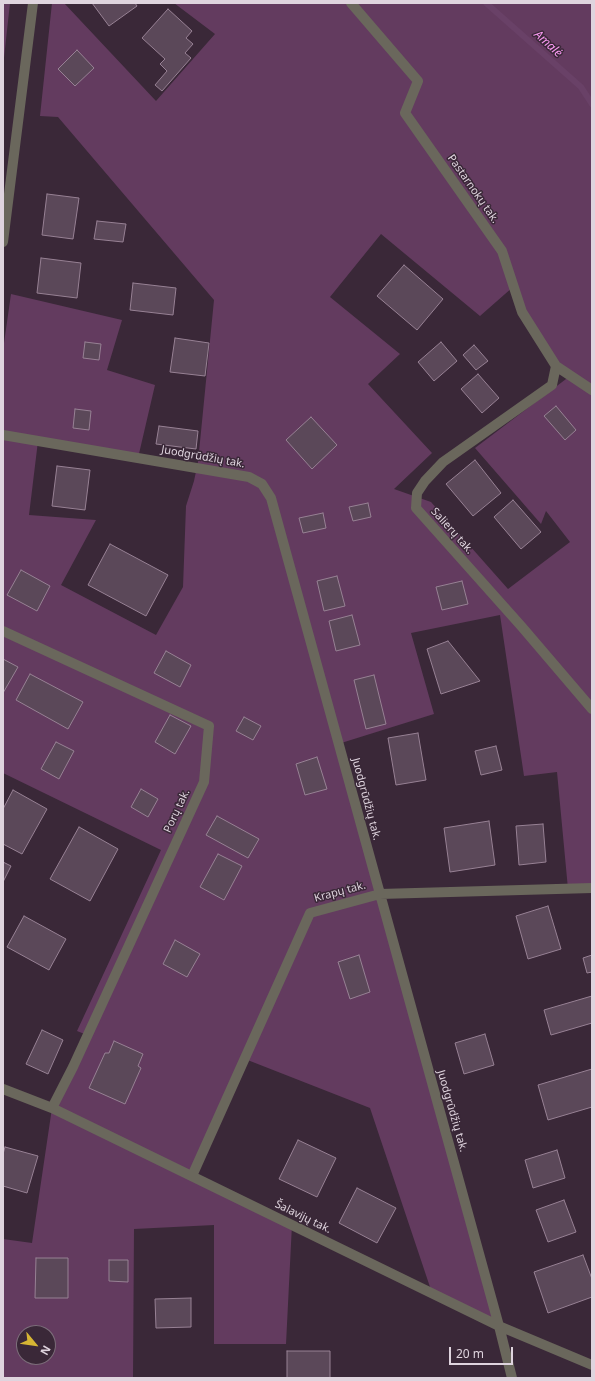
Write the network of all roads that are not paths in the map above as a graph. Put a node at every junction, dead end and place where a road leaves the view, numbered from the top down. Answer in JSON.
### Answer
{"nodes":[{"id":1,"x":33,"y":3,"type":"edge"},
{"id":2,"x":351,"y":3,"type":"edge"},
{"id":3,"x":3,"y":242,"type":"edge"},
{"id":4,"x":556,"y":366,"type":"junction"},
{"id":5,"x":592,"y":390,"type":"edge"},
{"id":6,"x":3,"y":435,"type":"edge"},
{"id":7,"x":3,"y":631,"type":"edge"},
{"id":8,"x":592,"y":709,"type":"edge"},
{"id":9,"x":592,"y":888,"type":"edge"},
{"id":10,"x":380,"y":894,"type":"junction"},
{"id":11,"x":3,"y":1089,"type":"edge"},
{"id":12,"x":52,"y":1108,"type":"junction"},
{"id":13,"x":192,"y":1176,"type":"junction"},
{"id":14,"x":499,"y":1326,"type":"junction"},
{"id":15,"x":592,"y":1365,"type":"edge"},
{"id":16,"x":512,"y":1378,"type":"edge"}],
"edges":[{"from":1,"to":3,"type":"street"},
{"from":2,"to":4,"type":"street","name":"Pastarnokų tak."},
{"from":4,"to":5,"type":"street","name":"Pastarnokų tak."},
{"from":4,"to":8,"type":"street","name":"Salierų tak."},
{"from":6,"to":10,"type":"street","name":"Juodgrūdžių tak."},
{"from":7,"to":12,"type":"street","name":"Porų tak."},
{"from":9,"to":10,"type":"street","name":"Krapų tak."},
{"from":10,"to":13,"type":"street","name":"Krapų tak."},
{"from":10,"to":14,"type":"street","name":"Juodgrūdžių tak."},
{"from":11,"to":12,"type":"street","name":"Šalavijų tak."},
{"from":12,"to":13,"type":"street","name":"Šalavijų tak."},
{"from":13,"to":14,"type":"street","name":"Šalavijų tak."},
{"from":14,"to":15,"type":"street","name":"Šalavijų tak."},
{"from":14,"to":16,"type":"street","name":"Juodgrūdžių tak."}]}
